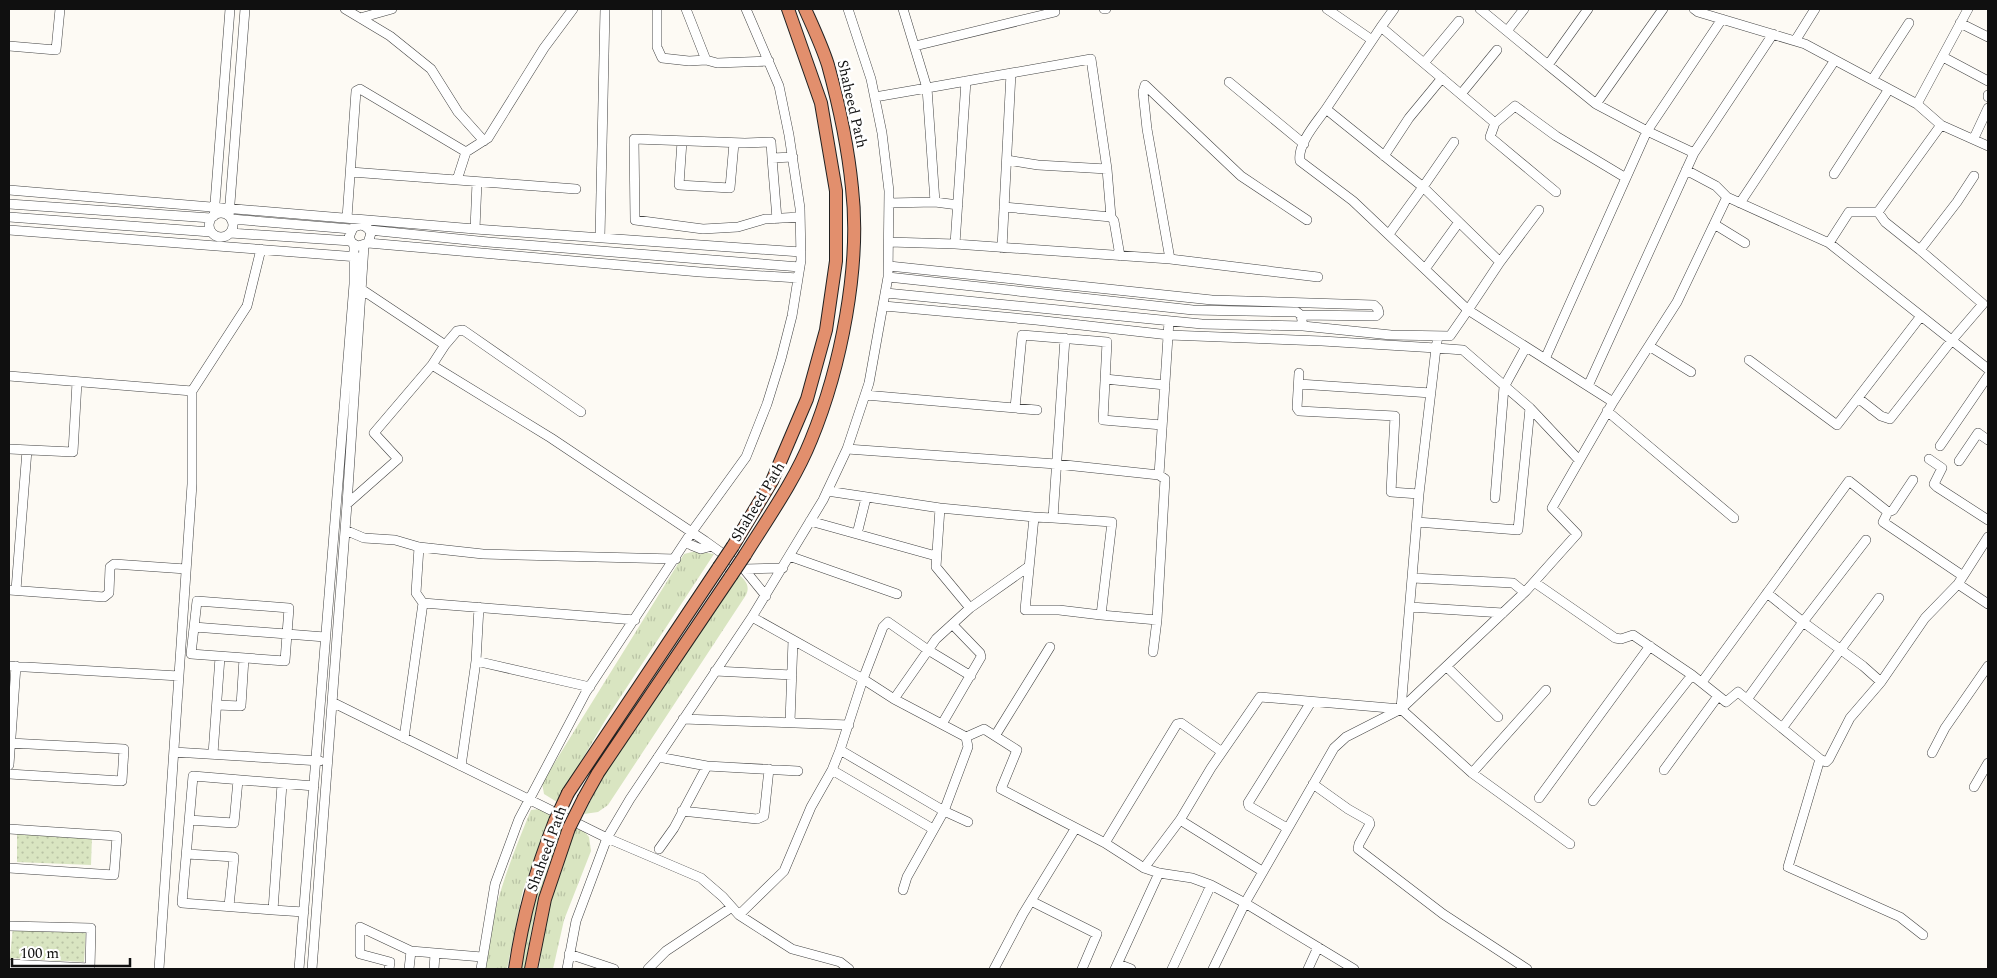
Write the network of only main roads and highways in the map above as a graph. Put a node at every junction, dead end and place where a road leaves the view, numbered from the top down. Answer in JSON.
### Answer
{"nodes":[{"id":1,"x":788,"y":9,"type":"edge"},
{"id":2,"x":805,"y":9,"type":"edge"},
{"id":3,"x":515,"y":969,"type":"edge"},
{"id":4,"x":531,"y":969,"type":"edge"}],
"edges":[{"from":1,"to":3,"type":"highway","name":"Shaheed Path","bridge":true},
{"from":2,"to":4,"type":"highway","name":"Shaheed Path","bridge":true}]}
